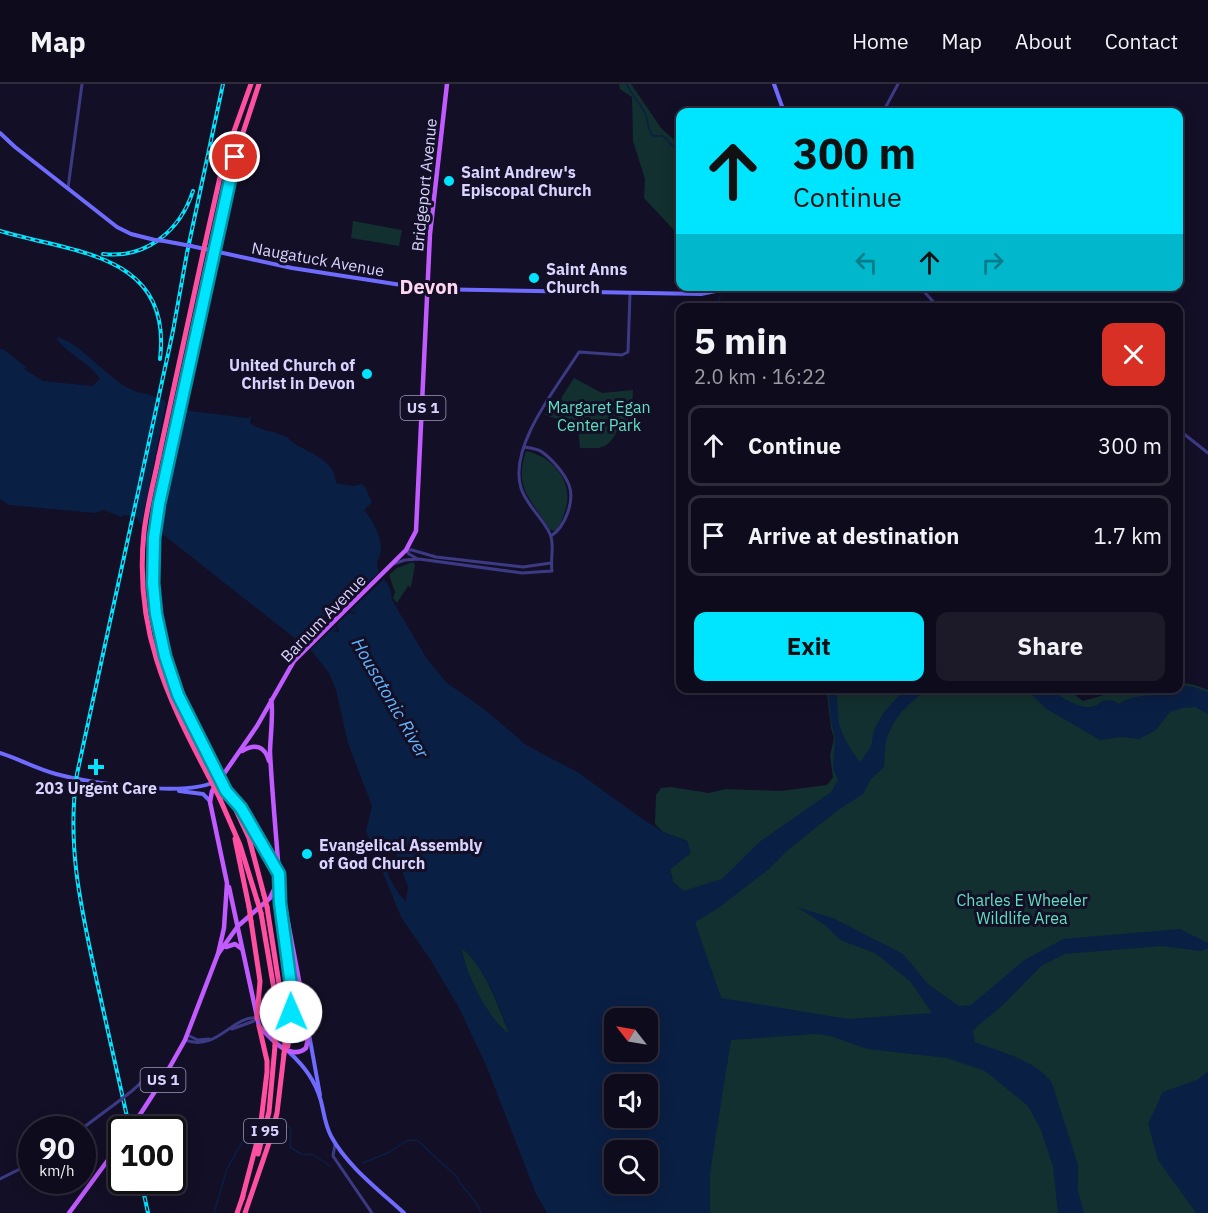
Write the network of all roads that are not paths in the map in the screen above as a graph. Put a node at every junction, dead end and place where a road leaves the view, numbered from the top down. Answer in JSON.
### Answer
{"nodes":[{"id":1,"x":82,"y":84,"type":"edge"},
{"id":2,"x":251,"y":84,"type":"edge"},
{"id":3,"x":259,"y":84,"type":"edge"},
{"id":4,"x":447,"y":84,"type":"edge"},
{"id":5,"x":774,"y":84,"type":"edge"},
{"id":6,"x":897,"y":84,"type":"edge"},
{"id":7,"x":783,"y":108,"type":"edge"},
{"id":8,"x":886,"y":108,"type":"edge"},
{"id":9,"x":0,"y":133,"type":"edge"},
{"id":10,"x":68,"y":189,"type":"junction"},
{"id":11,"x":427,"y":289,"type":"junction"},
{"id":12,"x":716,"y":291,"type":"edge"},
{"id":13,"x":924,"y":291,"type":"edge"},
{"id":14,"x":630,"y":293,"type":"junction"},
{"id":15,"x":934,"y":303,"type":"edge"},
{"id":16,"x":1183,"y":433,"type":"edge"},
{"id":17,"x":524,"y":447,"type":"junction"},
{"id":18,"x":1208,"y":453,"type":"edge"},
{"id":19,"x":551,"y":536,"type":"junction"},
{"id":20,"x":406,"y":550,"type":"junction"},
{"id":21,"x":419,"y":559,"type":"junction"},
{"id":22,"x":550,"y":563,"type":"junction"},
{"id":23,"x":391,"y":566,"type":"junction"},
{"id":24,"x":528,"y":567,"type":"junction"},
{"id":25,"x":528,"y":573,"type":"junction"},
{"id":26,"x":271,"y":700,"type":"junction"},
{"id":27,"x":240,"y":752,"type":"junction"},
{"id":28,"x":0,"y":753,"type":"edge"},
{"id":29,"x":271,"y":767,"type":"junction"},
{"id":30,"x":222,"y":777,"type":"junction"},
{"id":31,"x":176,"y":790,"type":"junction"},
{"id":32,"x":226,"y":791,"type":"junction"},
{"id":33,"x":210,"y":802,"type":"junction"},
{"id":34,"x":232,"y":826,"type":"junction"},
{"id":35,"x":279,"y":876,"type":"junction"},
{"id":36,"x":227,"y":883,"type":"junction"},
{"id":37,"x":230,"y":890,"type":"junction"},
{"id":38,"x":250,"y":919,"type":"junction"},
{"id":39,"x":238,"y":926,"type":"junction"},
{"id":40,"x":224,"y":948,"type":"junction"},
{"id":41,"x":243,"y":951,"type":"junction"},
{"id":42,"x":218,"y":954,"type":"junction"},
{"id":43,"x":257,"y":1018,"type":"junction"},
{"id":44,"x":259,"y":1026,"type":"junction"},
{"id":45,"x":309,"y":1033,"type":"junction"},
{"id":46,"x":186,"y":1037,"type":"junction"},
{"id":47,"x":286,"y":1050,"type":"junction"},
{"id":48,"x":164,"y":1079,"type":"junction"},
{"id":49,"x":321,"y":1101,"type":"junction"},
{"id":50,"x":140,"y":1116,"type":"edge"},
{"id":51,"x":96,"y":1118,"type":"edge"},
{"id":52,"x":336,"y":1143,"type":"junction"},
{"id":53,"x":340,"y":1149,"type":"junction"},
{"id":54,"x":334,"y":1157,"type":"junction"},
{"id":55,"x":108,"y":1159,"type":"edge"},
{"id":56,"x":18,"y":1170,"type":"edge"},
{"id":57,"x":0,"y":1179,"type":"edge"},
{"id":58,"x":242,"y":1199,"type":"junction"},
{"id":59,"x":69,"y":1213,"type":"edge"},
{"id":60,"x":237,"y":1213,"type":"edge"},
{"id":61,"x":245,"y":1213,"type":"edge"},
{"id":62,"x":372,"y":1213,"type":"edge"},
{"id":63,"x":404,"y":1213,"type":"edge"}],
"edges":[{"from":1,"to":10,"type":"street"},
{"from":2,"to":34,"type":"highway","number":"I 95","bridge":true},
{"from":3,"to":32,"type":"highway","number":"I 95","bridge":true},
{"from":4,"to":11,"type":"main road","name":"Bridgeport Avenue","number":"US 1"},
{"from":5,"to":7,"type":"main road"},
{"from":6,"to":8,"type":"street"},
{"from":9,"to":10,"type":"main road","name":"Naugatuck Avenue"},
{"from":10,"to":11,"type":"main road","name":"Naugatuck Avenue","bridge":true},
{"from":11,"to":14,"type":"main road","name":"Naugatuck Avenue"},
{"from":11,"to":20,"type":"main road","name":"Bridgeport Avenue","number":"US 1"},
{"from":12,"to":14,"type":"main road","name":"Naugatuck Avenue"},
{"from":13,"to":15,"type":"street"},
{"from":14,"to":17,"type":"street"},
{"from":16,"to":18,"type":"street"},
{"from":17,"to":19,"type":"street"},
{"from":17,"to":19,"type":"street"},
{"from":19,"to":22,"type":"street"},
{"from":20,"to":21,"type":"street"},
{"from":20,"to":23,"type":"main road","name":"Bridgeport Avenue","number":"US 1"},
{"from":20,"to":24,"type":"street"},
{"from":21,"to":23,"type":"street"},
{"from":21,"to":25,"type":"street"},
{"from":22,"to":24,"type":"street"},
{"from":22,"to":25,"type":"street"},
{"from":23,"to":26,"type":"main road","name":"Barnum Avenue","number":"US 1"},
{"from":24,"to":25,"type":"street"},
{"from":26,"to":27,"type":"main road","name":"Barnum Avenue","number":"US 1"},
{"from":26,"to":29,"type":"main road","number":"US 1"},
{"from":27,"to":29,"type":"main road"},
{"from":27,"to":30,"type":"main road","name":"Barnum Avenue","number":"US 1"},
{"from":28,"to":31,"type":"main road"},
{"from":29,"to":35,"type":"main road","number":"US 1"},
{"from":30,"to":31,"type":"main road"},
{"from":30,"to":33,"type":"main road","name":"Barnum Avenue","number":"US 1"},
{"from":31,"to":33,"type":"main road"},
{"from":32,"to":35,"type":"highway"},
{"from":32,"to":47,"type":"highway","number":"I 95","bridge":true},
{"from":33,"to":36,"type":"main road","number":"US 1"},
{"from":34,"to":38,"type":"highway","bridge":true},
{"from":34,"to":58,"type":"highway","number":"I 95","bridge":true},
{"from":35,"to":38,"type":"main road","number":"US 1"},
{"from":35,"to":45,"type":"main road"},
{"from":35,"to":47,"type":"highway"},
{"from":36,"to":37,"type":"main road"},
{"from":36,"to":42,"type":"main road","number":"US 1"},
{"from":37,"to":38,"type":"main road"},
{"from":37,"to":39,"type":"main road"},
{"from":38,"to":39,"type":"main road","number":"US 1"},
{"from":38,"to":43,"type":"highway"},
{"from":39,"to":40,"type":"main road","number":"US 1"},
{"from":39,"to":41,"type":"main road"},
{"from":40,"to":41,"type":"main road"},
{"from":40,"to":42,"type":"main road","number":"US 1"},
{"from":41,"to":43,"type":"main road"},
{"from":42,"to":46,"type":"main road","number":"US 1"},
{"from":43,"to":44,"type":"main road"},
{"from":43,"to":46,"type":"street"},
{"from":44,"to":47,"type":"main road"},
{"from":44,"to":58,"type":"highway"},
{"from":45,"to":47,"type":"main road"},
{"from":45,"to":49,"type":"main road"},
{"from":46,"to":48,"type":"main road","number":"US 1"},
{"from":47,"to":49,"type":"main road"},
{"from":47,"to":61,"type":"highway","number":"I 95"},
{"from":48,"to":50,"type":"main road","number":"US 1"},
{"from":48,"to":51,"type":"street","bridge":true},
{"from":49,"to":52,"type":"main road"},
{"from":52,"to":53,"type":"main road"},
{"from":52,"to":54,"type":"street"},
{"from":53,"to":54,"type":"street"},
{"from":53,"to":63,"type":"main road"},
{"from":54,"to":62,"type":"street"},
{"from":55,"to":59,"type":"main road"},
{"from":56,"to":57,"type":"street"},
{"from":58,"to":60,"type":"highway","number":"I 95"}]}
